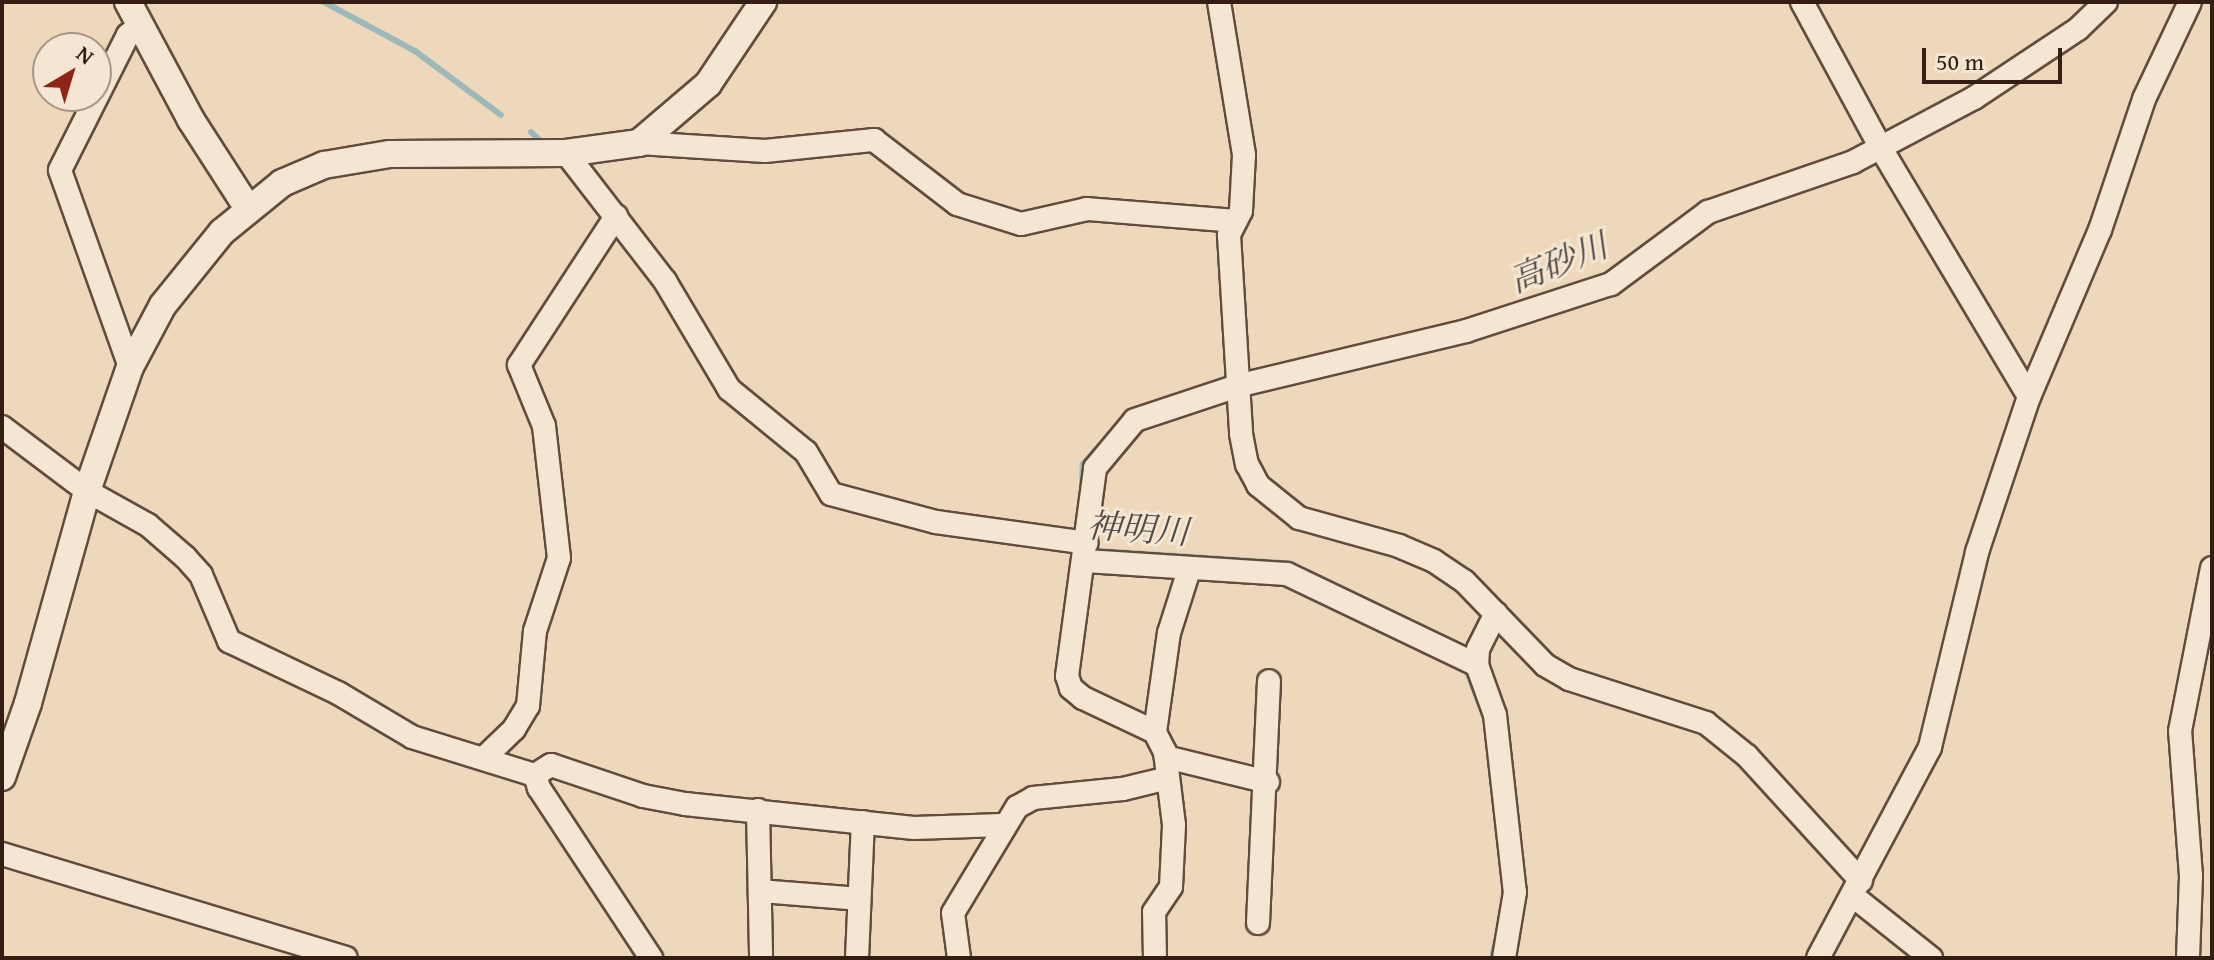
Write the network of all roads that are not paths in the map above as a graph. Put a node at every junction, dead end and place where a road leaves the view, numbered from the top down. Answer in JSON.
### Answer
{"nodes":[{"id":1,"x":128,"y":2,"type":"edge"},
{"id":2,"x":763,"y":2,"type":"edge"},
{"id":3,"x":1219,"y":2,"type":"edge"},
{"id":4,"x":1802,"y":2,"type":"edge"},
{"id":5,"x":2106,"y":2,"type":"edge"},
{"id":6,"x":2190,"y":2,"type":"edge"},
{"id":7,"x":139,"y":26,"type":"junction"},
{"id":8,"x":639,"y":143,"type":"junction"},
{"id":9,"x":1882,"y":150,"type":"junction"},
{"id":10,"x":566,"y":153,"type":"junction"},
{"id":11,"x":247,"y":207,"type":"junction"},
{"id":12,"x":616,"y":216,"type":"junction"},
{"id":13,"x":1235,"y":221,"type":"junction"},
{"id":14,"x":130,"y":367,"type":"junction"},
{"id":15,"x":1237,"y":386,"type":"junction"},
{"id":16,"x":2029,"y":397,"type":"junction"},
{"id":17,"x":2,"y":427,"type":"edge"},
{"id":18,"x":87,"y":491,"type":"junction"},
{"id":19,"x":1086,"y":552,"type":"junction"},
{"id":20,"x":2212,"y":568,"type":"edge"},
{"id":21,"x":1189,"y":570,"type":"junction"},
{"id":22,"x":1496,"y":613,"type":"junction"},
{"id":23,"x":1477,"y":665,"type":"junction"},
{"id":24,"x":1269,"y":681,"type":"dead end"},
{"id":25,"x":1155,"y":732,"type":"junction"},
{"id":26,"x":484,"y":758,"type":"junction"},
{"id":27,"x":1167,"y":768,"type":"junction"},
{"id":28,"x":535,"y":775,"type":"junction"},
{"id":29,"x":2,"y":777,"type":"edge"},
{"id":30,"x":1268,"y":782,"type":"junction"},
{"id":31,"x":758,"y":810,"type":"junction"},
{"id":32,"x":863,"y":822,"type":"junction"},
{"id":33,"x":1002,"y":825,"type":"junction"},
{"id":34,"x":2,"y":854,"type":"edge"},
{"id":35,"x":1857,"y":888,"type":"junction"},
{"id":36,"x":760,"y":891,"type":"junction"},
{"id":37,"x":859,"y":899,"type":"junction"},
{"id":38,"x":1258,"y":923,"type":"dead end"},
{"id":39,"x":346,"y":958,"type":"edge"},
{"id":40,"x":651,"y":958,"type":"edge"},
{"id":41,"x":761,"y":958,"type":"edge"},
{"id":42,"x":857,"y":958,"type":"edge"},
{"id":43,"x":959,"y":958,"type":"edge"},
{"id":44,"x":1155,"y":958,"type":"edge"},
{"id":45,"x":1504,"y":958,"type":"edge"},
{"id":46,"x":1818,"y":958,"type":"edge"},
{"id":47,"x":1931,"y":958,"type":"edge"},
{"id":48,"x":2188,"y":958,"type":"edge"}],
"edges":[{"from":1,"to":7,"type":"street"},
{"from":2,"to":8,"type":"street"},
{"from":3,"to":13,"type":"street"},
{"from":4,"to":9,"type":"street"},
{"from":5,"to":9,"type":"street"},
{"from":6,"to":16,"type":"street"},
{"from":7,"to":11,"type":"street"},
{"from":7,"to":14,"type":"street"},
{"from":8,"to":10,"type":"street"},
{"from":8,"to":13,"type":"street"},
{"from":9,"to":15,"type":"street"},
{"from":9,"to":16,"type":"street"},
{"from":10,"to":11,"type":"street"},
{"from":10,"to":12,"type":"street"},
{"from":11,"to":14,"type":"street"},
{"from":12,"to":19,"type":"street"},
{"from":12,"to":26,"type":"street"},
{"from":13,"to":15,"type":"street"},
{"from":14,"to":18,"type":"street"},
{"from":15,"to":19,"type":"street"},
{"from":15,"to":22,"type":"street"},
{"from":16,"to":35,"type":"street"},
{"from":17,"to":18,"type":"street"},
{"from":18,"to":26,"type":"street"},
{"from":18,"to":29,"type":"street"},
{"from":19,"to":21,"type":"street"},
{"from":19,"to":25,"type":"street"},
{"from":20,"to":48,"type":"street"},
{"from":21,"to":23,"type":"street"},
{"from":21,"to":25,"type":"street"},
{"from":22,"to":23,"type":"street"},
{"from":22,"to":35,"type":"street"},
{"from":23,"to":45,"type":"street"},
{"from":24,"to":30,"type":"street"},
{"from":25,"to":27,"type":"street"},
{"from":26,"to":28,"type":"street"},
{"from":27,"to":30,"type":"street"},
{"from":27,"to":33,"type":"street"},
{"from":27,"to":44,"type":"street"},
{"from":28,"to":31,"type":"street"},
{"from":28,"to":40,"type":"street"},
{"from":30,"to":38,"type":"street"},
{"from":31,"to":32,"type":"street"},
{"from":31,"to":36,"type":"street"},
{"from":32,"to":33,"type":"street"},
{"from":32,"to":37,"type":"street"},
{"from":33,"to":43,"type":"street"},
{"from":34,"to":39,"type":"street"},
{"from":35,"to":46,"type":"street"},
{"from":35,"to":47,"type":"street"},
{"from":36,"to":37,"type":"street"},
{"from":36,"to":41,"type":"street"},
{"from":37,"to":42,"type":"street"}]}
